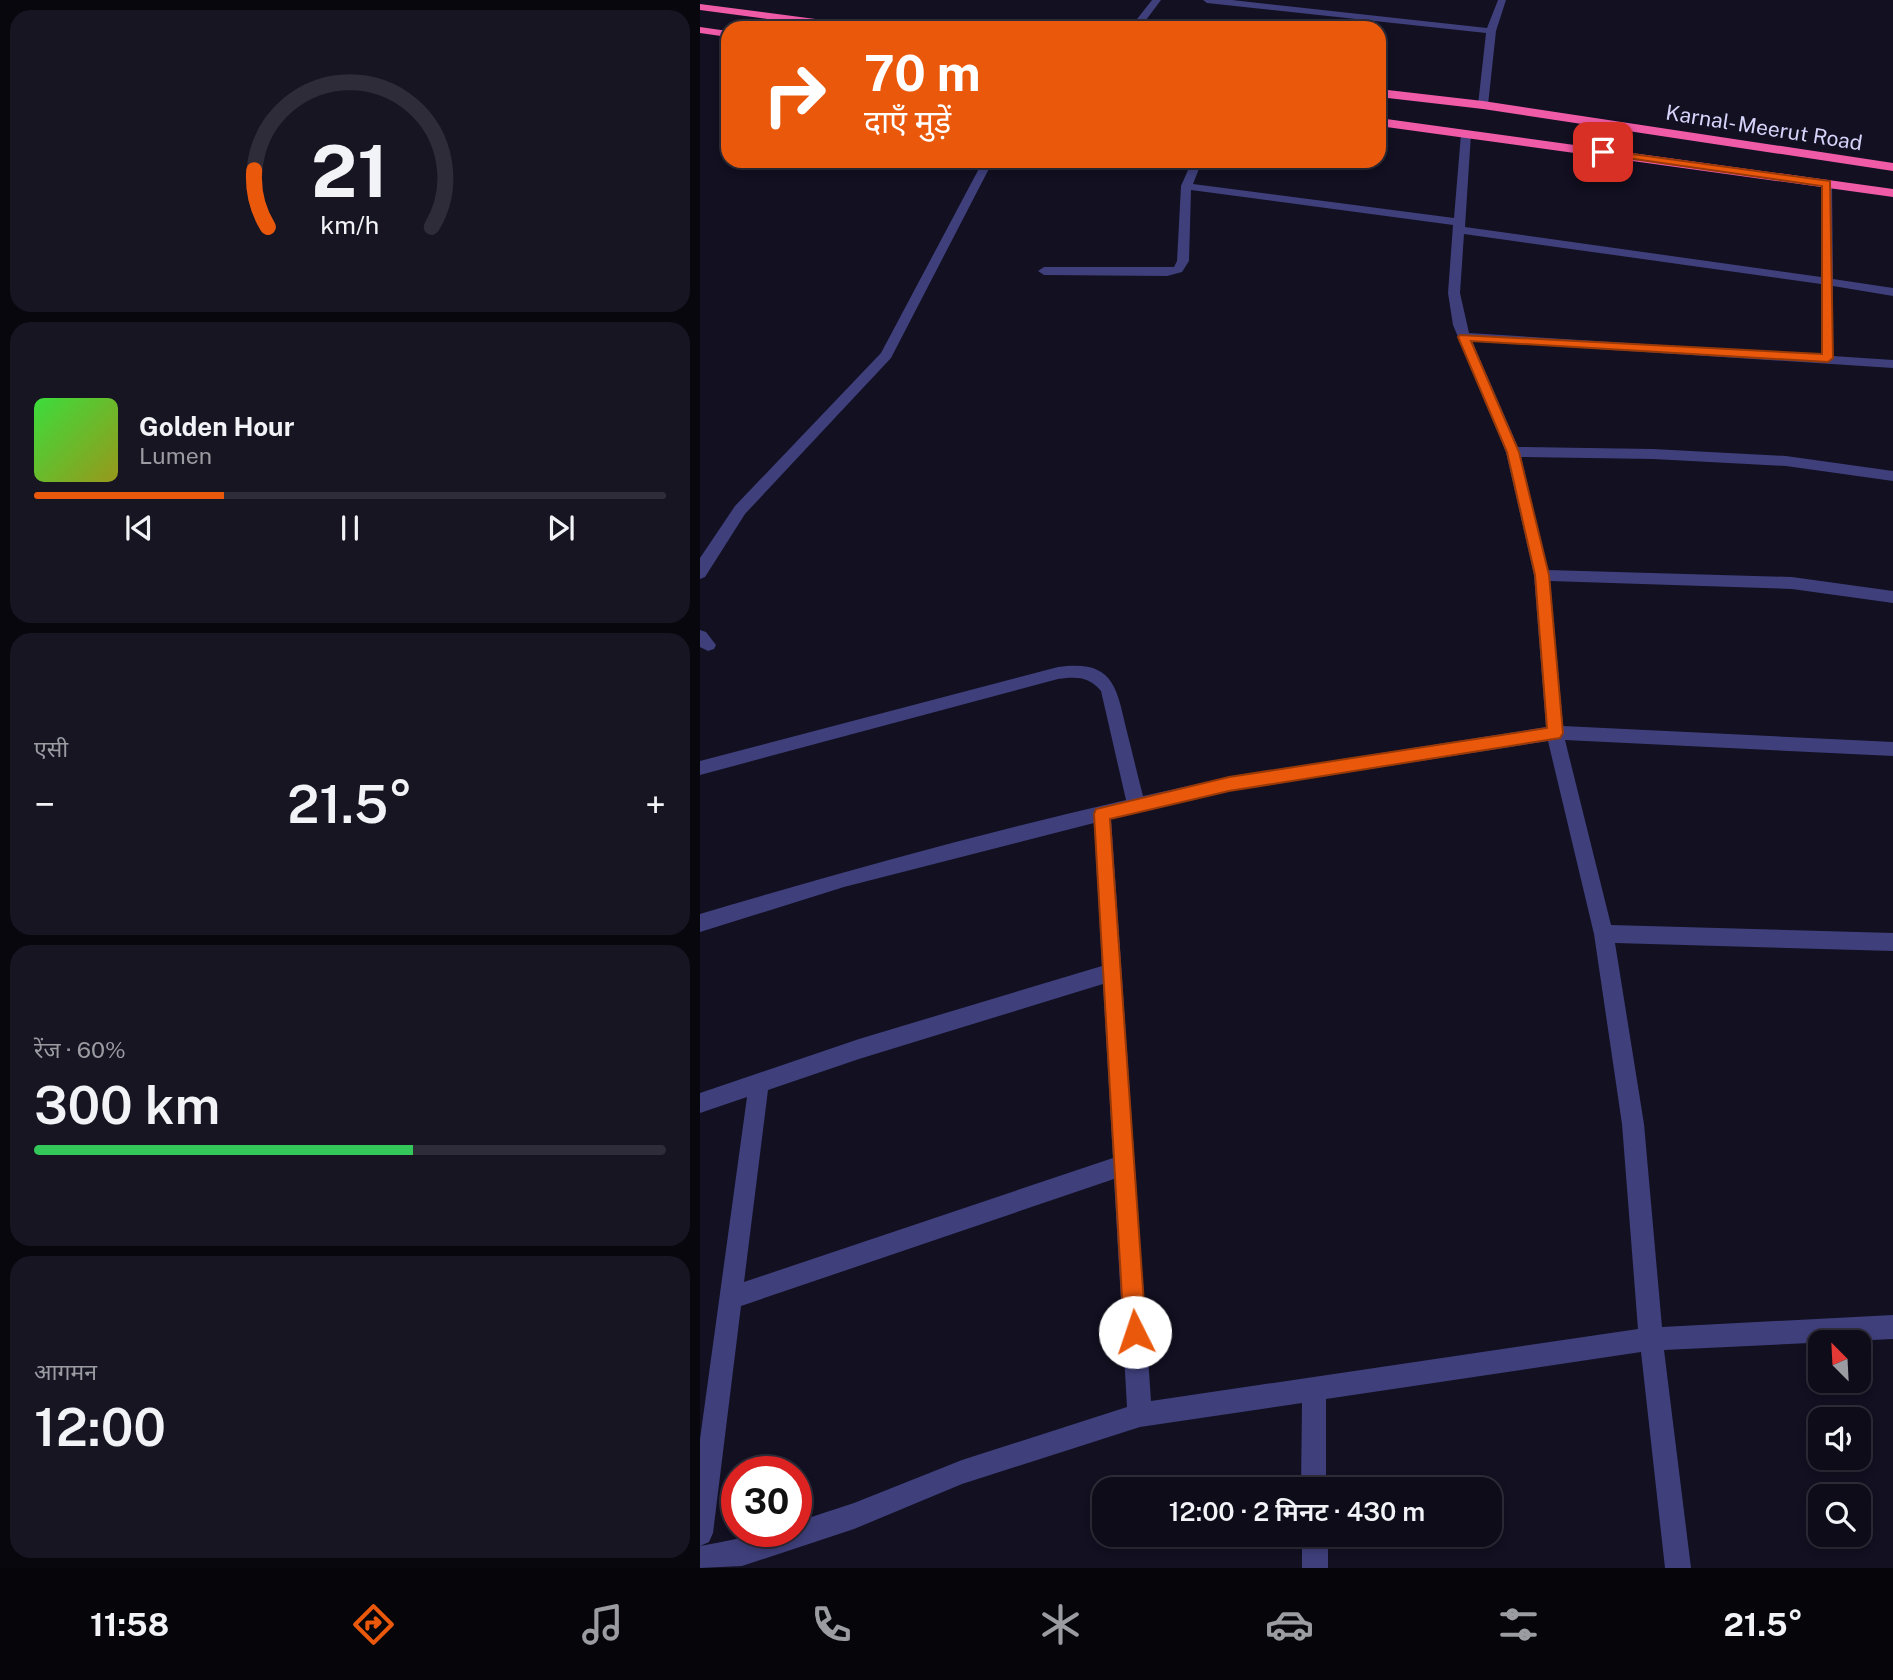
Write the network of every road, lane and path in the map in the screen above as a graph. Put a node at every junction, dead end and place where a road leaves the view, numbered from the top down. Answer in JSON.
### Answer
{"nodes":[{"id":1,"x":1157,"y":0,"type":"edge"},
{"id":2,"x":1207,"y":0,"type":"edge"},
{"id":3,"x":1502,"y":0,"type":"edge"},
{"id":4,"x":700,"y":7,"type":"edge"},
{"id":5,"x":807,"y":21,"type":"edge"},
{"id":6,"x":1140,"y":21,"type":"edge"},
{"id":7,"x":700,"y":30,"type":"edge"},
{"id":8,"x":1491,"y":31,"type":"junction"},
{"id":9,"x":721,"y":33,"type":"edge"},
{"id":10,"x":1386,"y":94,"type":"edge"},
{"id":11,"x":1483,"y":106,"type":"junction"},
{"id":12,"x":1386,"y":123,"type":"edge"},
{"id":13,"x":1663,"y":132,"type":"junction"},
{"id":14,"x":1466,"y":134,"type":"junction"},
{"id":15,"x":1649,"y":159,"type":"junction"},
{"id":16,"x":1893,"y":167,"type":"edge"},
{"id":17,"x":984,"y":168,"type":"edge"},
{"id":18,"x":1194,"y":168,"type":"edge"},
{"id":19,"x":1827,"y":184,"type":"junction"},
{"id":20,"x":1186,"y":187,"type":"junction"},
{"id":21,"x":1893,"y":193,"type":"edge"},
{"id":22,"x":1459,"y":226,"type":"junction"},
{"id":23,"x":1044,"y":271,"type":"dead end"},
{"id":24,"x":1827,"y":281,"type":"junction"},
{"id":25,"x":1893,"y":292,"type":"edge"},
{"id":26,"x":1464,"y":337,"type":"junction"},
{"id":27,"x":1828,"y":358,"type":"junction"},
{"id":28,"x":1893,"y":364,"type":"edge"},
{"id":29,"x":1513,"y":452,"type":"junction"},
{"id":30,"x":1893,"y":476,"type":"edge"},
{"id":31,"x":700,"y":573,"type":"edge"},
{"id":32,"x":1542,"y":575,"type":"junction"},
{"id":33,"x":1893,"y":597,"type":"edge"},
{"id":34,"x":1555,"y":733,"type":"junction"},
{"id":35,"x":1893,"y":749,"type":"edge"},
{"id":36,"x":700,"y":768,"type":"edge"},
{"id":37,"x":1136,"y":806,"type":"junction"},
{"id":38,"x":1102,"y":814,"type":"junction"},
{"id":39,"x":700,"y":923,"type":"edge"},
{"id":40,"x":1604,"y":934,"type":"junction"},
{"id":41,"x":1893,"y":942,"type":"edge"},
{"id":42,"x":1112,"y":972,"type":"junction"},
{"id":43,"x":760,"y":1083,"type":"junction"},
{"id":44,"x":700,"y":1103,"type":"edge"},
{"id":45,"x":1124,"y":1165,"type":"junction"},
{"id":46,"x":730,"y":1298,"type":"junction"},
{"id":47,"x":1893,"y":1327,"type":"edge"},
{"id":48,"x":1651,"y":1339,"type":"junction"},
{"id":49,"x":1314,"y":1391,"type":"junction"},
{"id":50,"x":1140,"y":1415,"type":"junction"},
{"id":51,"x":1314,"y":1477,"type":"edge"},
{"id":52,"x":700,"y":1533,"type":"edge"},
{"id":53,"x":1314,"y":1547,"type":"edge"},
{"id":54,"x":700,"y":1559,"type":"edge"},
{"id":55,"x":1315,"y":1568,"type":"edge"},
{"id":56,"x":1678,"y":1568,"type":"edge"}],
"edges":[{"from":1,"to":6,"type":"street"},
{"from":2,"to":8,"type":"street"},
{"from":3,"to":8,"type":"street"},
{"from":4,"to":5,"type":"highway"},
{"from":7,"to":9,"type":"highway"},
{"from":8,"to":11,"type":"street"},
{"from":10,"to":11,"type":"highway","name":"Karnal- Meerut Road"},
{"from":11,"to":13,"type":"highway","name":"Karnal- Meerut Road"},
{"from":12,"to":14,"type":"highway"},
{"from":13,"to":15,"type":"highway"},
{"from":13,"to":16,"type":"highway","name":"Karnal- Meerut Road"},
{"from":14,"to":15,"type":"highway"},
{"from":14,"to":22,"type":"street"},
{"from":15,"to":19,"type":"highway"},
{"from":17,"to":31,"type":"street"},
{"from":18,"to":20,"type":"street"},
{"from":19,"to":21,"type":"highway"},
{"from":19,"to":24,"type":"street"},
{"from":20,"to":22,"type":"street"},
{"from":20,"to":23,"type":"street"},
{"from":22,"to":24,"type":"street"},
{"from":22,"to":26,"type":"street"},
{"from":24,"to":25,"type":"street"},
{"from":24,"to":27,"type":"street"},
{"from":26,"to":27,"type":"street"},
{"from":26,"to":29,"type":"street"},
{"from":27,"to":28,"type":"street"},
{"from":29,"to":30,"type":"street"},
{"from":29,"to":32,"type":"street"},
{"from":32,"to":33,"type":"street"},
{"from":32,"to":34,"type":"street"},
{"from":34,"to":35,"type":"street"},
{"from":34,"to":37,"type":"street"},
{"from":34,"to":40,"type":"street"},
{"from":36,"to":37,"type":"street"},
{"from":37,"to":38,"type":"street"},
{"from":38,"to":39,"type":"street"},
{"from":38,"to":42,"type":"street"},
{"from":40,"to":41,"type":"street"},
{"from":40,"to":48,"type":"street"},
{"from":42,"to":43,"type":"street"},
{"from":42,"to":45,"type":"street"},
{"from":43,"to":44,"type":"street"},
{"from":43,"to":46,"type":"street"},
{"from":45,"to":46,"type":"street"},
{"from":45,"to":50,"type":"street"},
{"from":46,"to":52,"type":"street"},
{"from":47,"to":48,"type":"street"},
{"from":48,"to":49,"type":"street"},
{"from":48,"to":56,"type":"street"},
{"from":49,"to":50,"type":"street"},
{"from":49,"to":51,"type":"street"},
{"from":50,"to":54,"type":"street"},
{"from":53,"to":55,"type":"street"}]}
